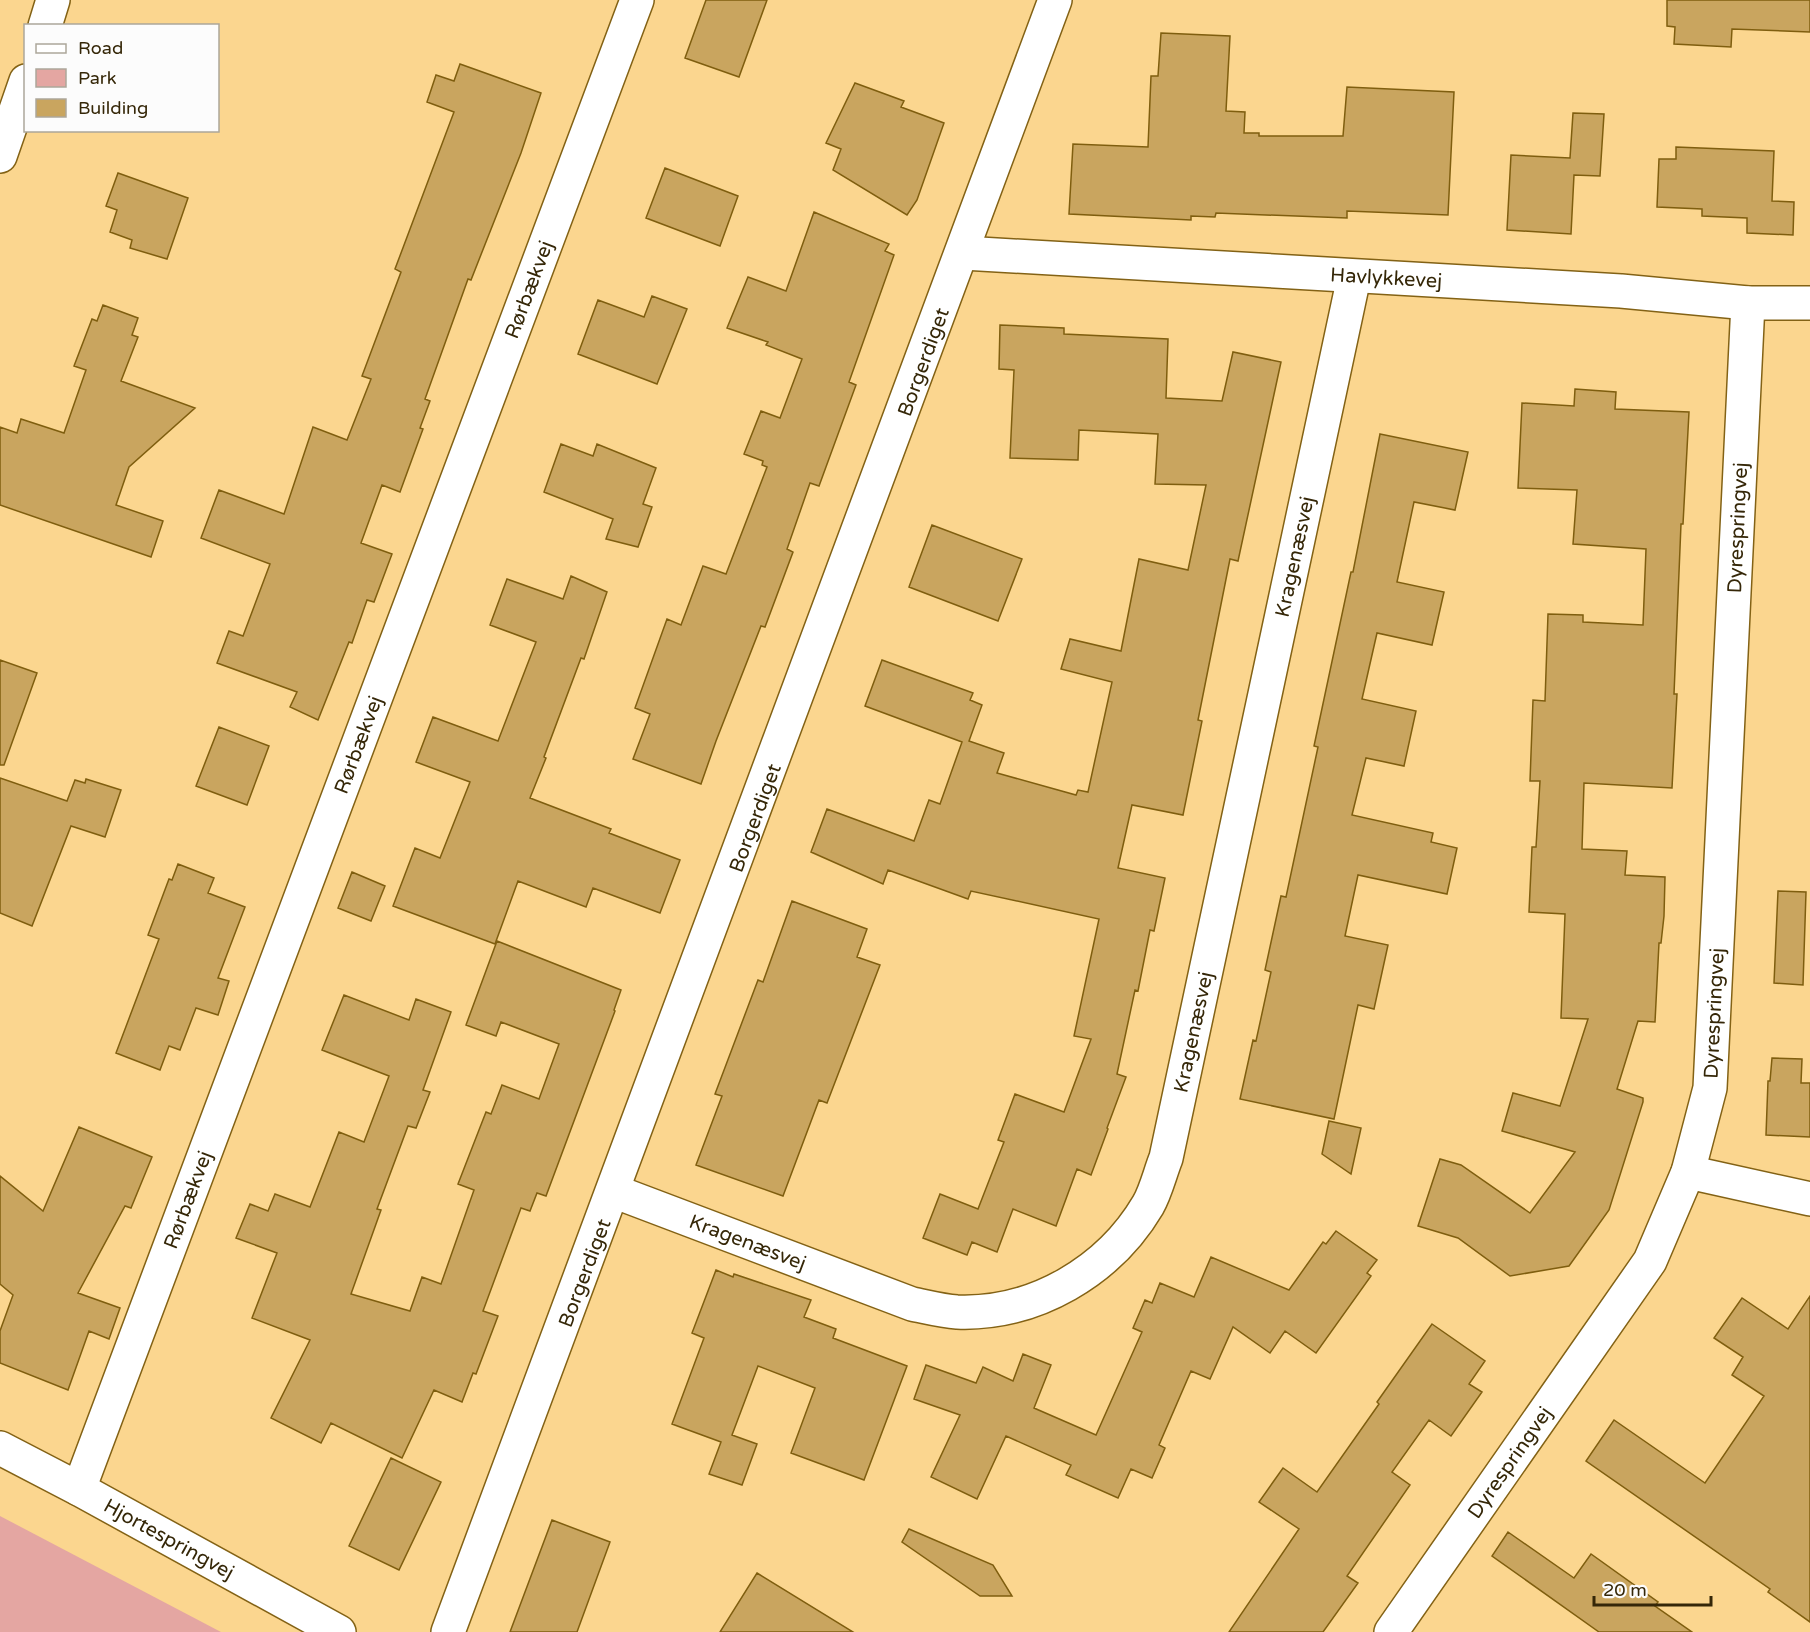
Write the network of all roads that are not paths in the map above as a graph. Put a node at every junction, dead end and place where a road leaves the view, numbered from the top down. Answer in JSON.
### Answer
{"nodes":[{"id":1,"x":53,"y":0,"type":"edge"},
{"id":2,"x":637,"y":0,"type":"edge"},
{"id":3,"x":1055,"y":0,"type":"edge"},
{"id":4,"x":46,"y":24,"type":"edge"},
{"id":5,"x":24,"y":87,"type":"edge"},
{"id":6,"x":0,"y":156,"type":"edge"},
{"id":7,"x":963,"y":253,"type":"junction"},
{"id":8,"x":1354,"y":277,"type":"junction"},
{"id":9,"x":1748,"y":303,"type":"junction"},
{"id":10,"x":1810,"y":303,"type":"edge"},
{"id":11,"x":1688,"y":1172,"type":"junction"},
{"id":12,"x":616,"y":1192,"type":"junction"},
{"id":13,"x":1810,"y":1199,"type":"edge"},
{"id":14,"x":0,"y":1448,"type":"edge"},
{"id":15,"x":79,"y":1489,"type":"junction"},
{"id":16,"x":339,"y":1632,"type":"edge"},
{"id":17,"x":448,"y":1632,"type":"edge"},
{"id":18,"x":1391,"y":1632,"type":"edge"}],
"edges":[{"from":1,"to":4,"type":"street"},
{"from":2,"to":15,"type":"street","name":"Rørbækvej"},
{"from":3,"to":7,"type":"street","name":"Borgerdiget"},
{"from":5,"to":6,"type":"street"},
{"from":7,"to":8,"type":"street","name":"Havlykkevej"},
{"from":7,"to":12,"type":"street","name":"Borgerdiget"},
{"from":8,"to":9,"type":"street","name":"Havlykkevej"},
{"from":8,"to":12,"type":"street","name":"Kragenæsvej"},
{"from":9,"to":10,"type":"street","name":"Havlykkevej"},
{"from":9,"to":11,"type":"street","name":"Dyrespringvej"},
{"from":11,"to":13,"type":"street"},
{"from":11,"to":18,"type":"street","name":"Dyrespringvej"},
{"from":12,"to":17,"type":"street","name":"Borgerdiget"},
{"from":14,"to":15,"type":"street","name":"Hjortespringvej"},
{"from":15,"to":16,"type":"street","name":"Hjortespringvej"}]}
